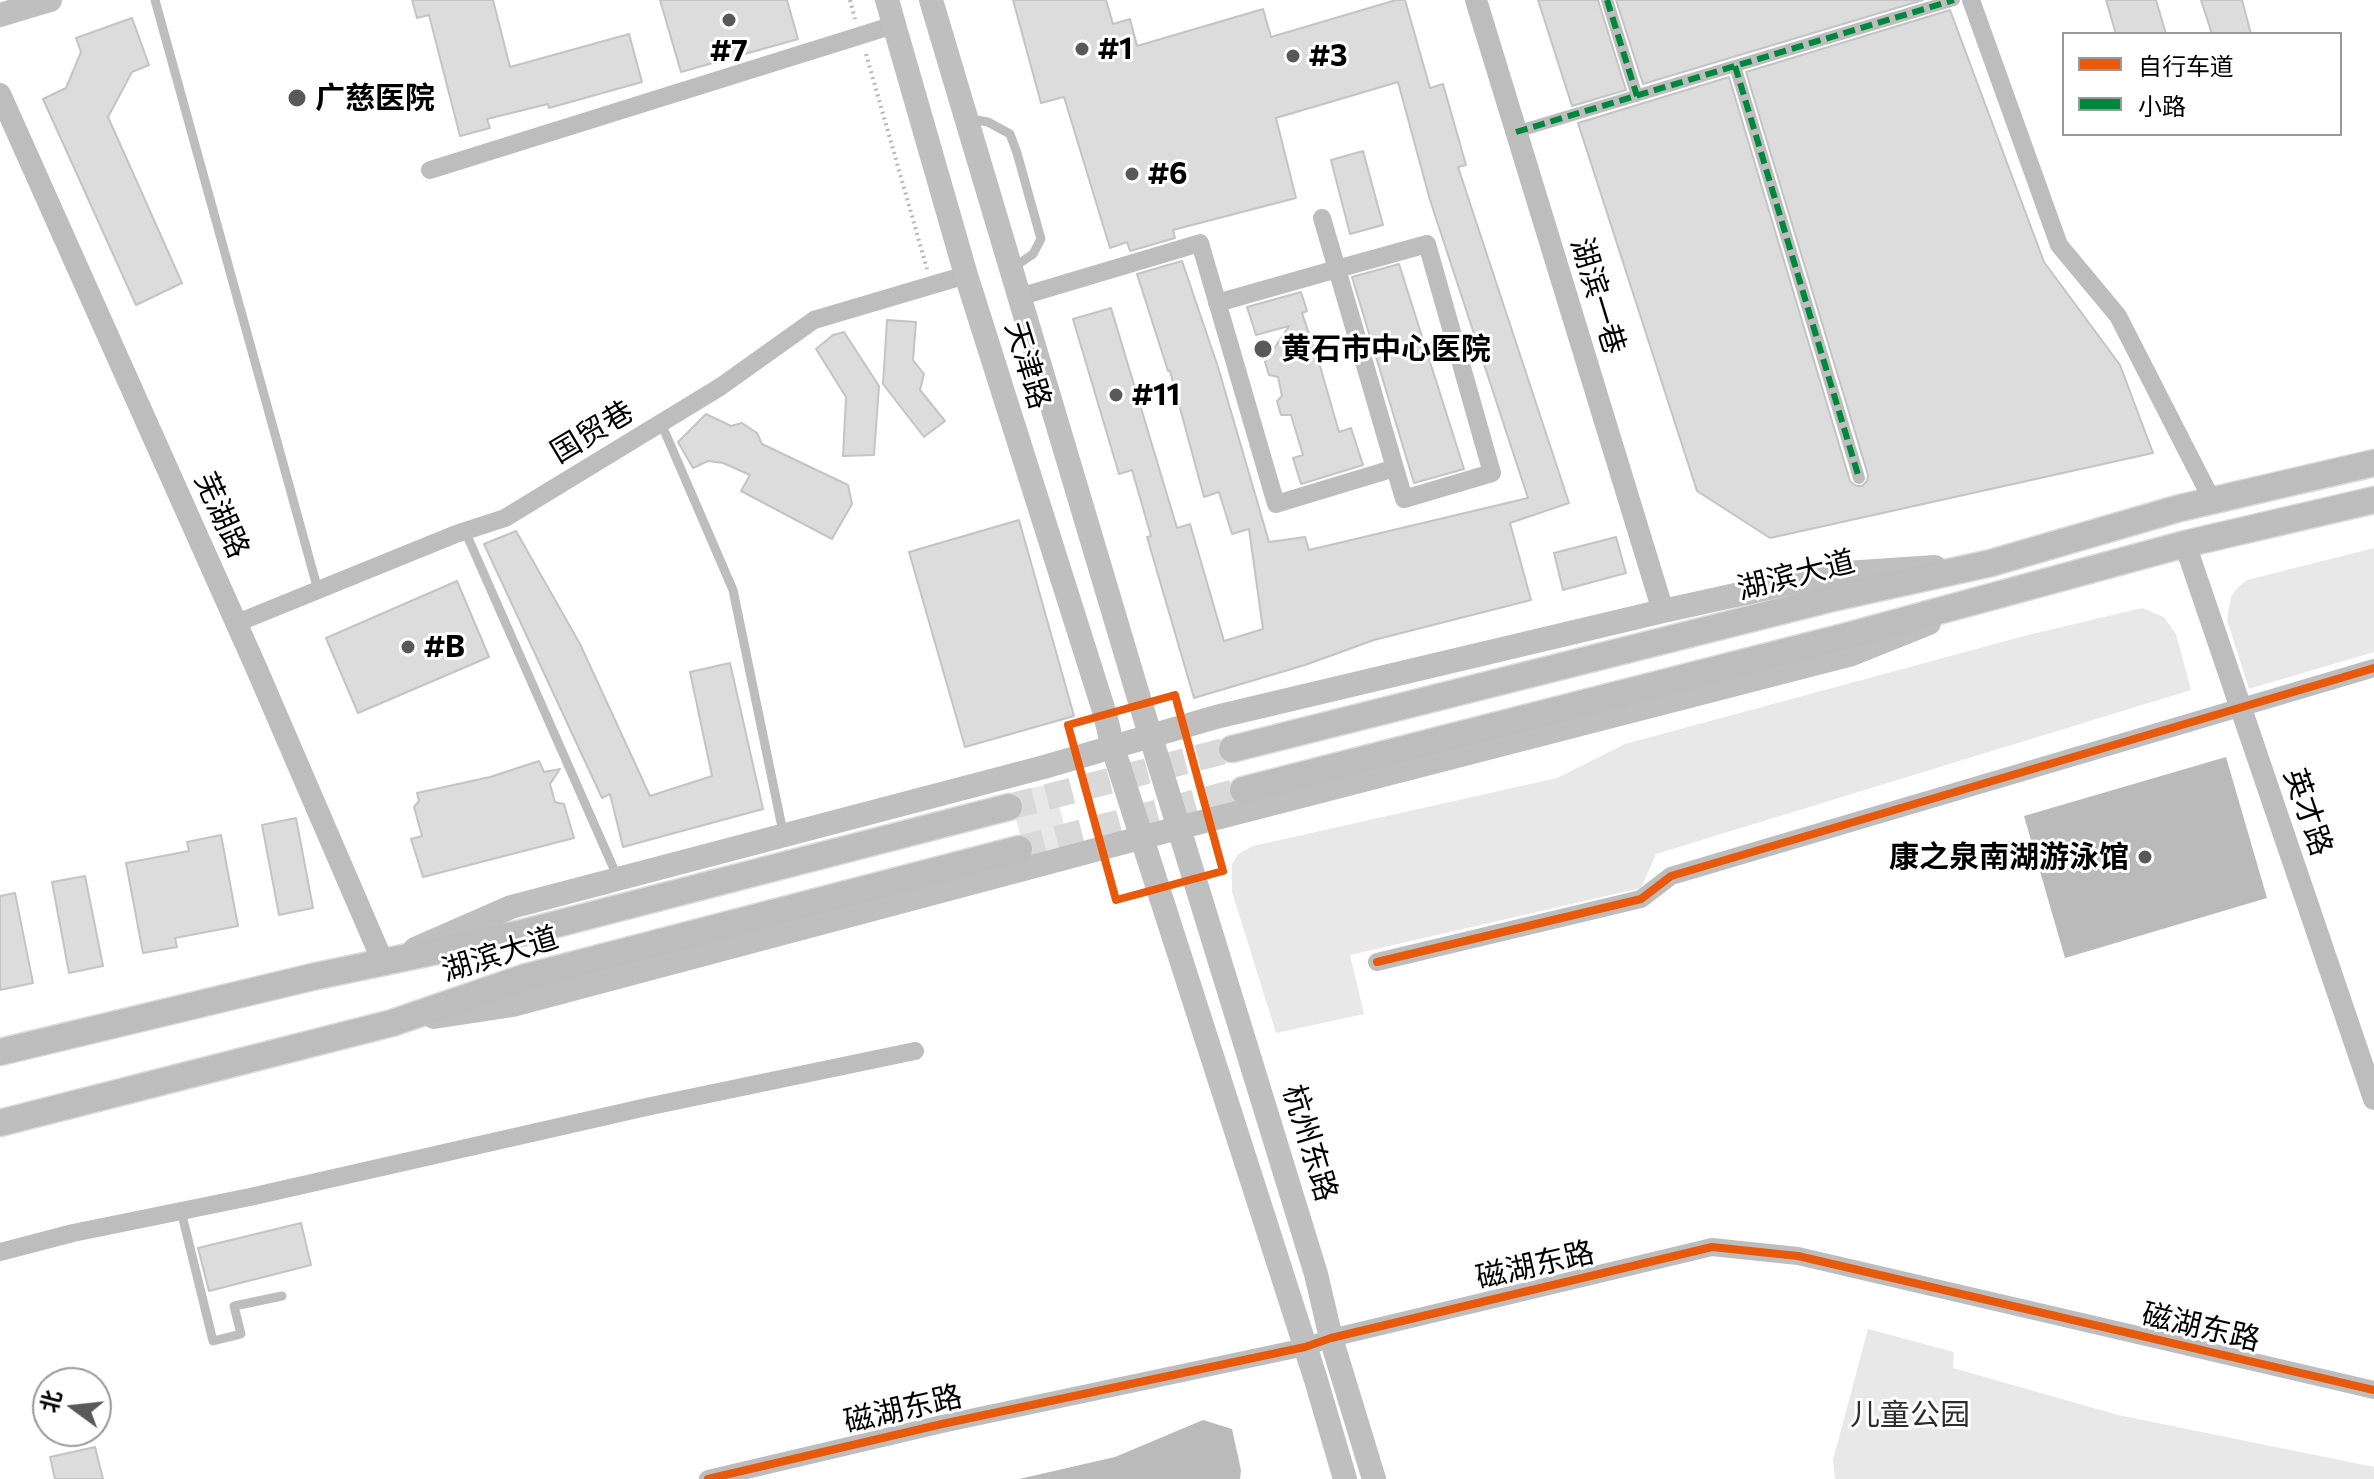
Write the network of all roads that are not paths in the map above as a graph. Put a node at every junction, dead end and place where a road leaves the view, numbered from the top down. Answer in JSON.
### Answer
{"nodes":[{"id":1,"x":50,"y":0,"type":"edge"},
{"id":2,"x":155,"y":0,"type":"edge"},
{"id":3,"x":887,"y":0,"type":"edge"},
{"id":4,"x":931,"y":0,"type":"edge"},
{"id":5,"x":1476,"y":0,"type":"edge"},
{"id":6,"x":1607,"y":0,"type":"edge"},
{"id":7,"x":1954,"y":0,"type":"edge"},
{"id":8,"x":1971,"y":0,"type":"edge"},
{"id":9,"x":0,"y":15,"type":"edge"},
{"id":10,"x":894,"y":25,"type":"junction"},
{"id":11,"x":1735,"y":66,"type":"junction"},
{"id":12,"x":0,"y":94,"type":"edge"},
{"id":13,"x":1637,"y":96,"type":"junction"},
{"id":14,"x":966,"y":118,"type":"junction"},
{"id":15,"x":1516,"y":132,"type":"junction"},
{"id":16,"x":430,"y":170,"type":"dead end"},
{"id":17,"x":1322,"y":218,"type":"dead end"},
{"id":18,"x":1011,"y":269,"type":"junction"},
{"id":19,"x":1337,"y":269,"type":"junction"},
{"id":20,"x":966,"y":275,"type":"junction"},
{"id":21,"x":1019,"y":297,"type":"junction"},
{"id":22,"x":1217,"y":303,"type":"junction"},
{"id":23,"x":661,"y":423,"type":"junction"},
{"id":24,"x":2374,"y":463,"type":"edge"},
{"id":25,"x":1395,"y":468,"type":"junction"},
{"id":26,"x":1859,"y":478,"type":"dead end"},
{"id":27,"x":2212,"y":500,"type":"junction"},
{"id":28,"x":2374,"y":500,"type":"edge"},
{"id":29,"x":465,"y":531,"type":"junction"},
{"id":30,"x":2185,"y":544,"type":"junction"},
{"id":31,"x":1991,"y":563,"type":"junction"},
{"id":32,"x":318,"y":590,"type":"junction"},
{"id":33,"x":2007,"y":592,"type":"junction"},
{"id":34,"x":1663,"y":611,"type":"junction"},
{"id":35,"x":237,"y":623,"type":"junction"},
{"id":36,"x":2374,"y":668,"type":"edge"},
{"id":37,"x":2241,"y":708,"type":"junction"},
{"id":38,"x":1151,"y":737,"type":"junction"},
{"id":39,"x":1113,"y":748,"type":"junction"},
{"id":40,"x":1232,"y":749,"type":"tunnel mouth"},
{"id":41,"x":1243,"y":790,"type":"tunnel mouth"},
{"id":42,"x":1009,"y":807,"type":"tunnel mouth"},
{"id":43,"x":1178,"y":828,"type":"junction"},
{"id":44,"x":784,"y":835,"type":"junction"},
{"id":45,"x":1141,"y":839,"type":"junction"},
{"id":46,"x":1019,"y":849,"type":"tunnel mouth"},
{"id":47,"x":618,"y":879,"type":"junction"},
{"id":48,"x":383,"y":962,"type":"junction"},
{"id":49,"x":1377,"y":962,"type":"dead end"},
{"id":50,"x":392,"y":1023,"type":"junction"},
{"id":51,"x":915,"y":1051,"type":"dead end"},
{"id":52,"x":0,"y":1052,"type":"edge"},
{"id":53,"x":2374,"y":1099,"type":"edge"},
{"id":54,"x":0,"y":1123,"type":"edge"},
{"id":55,"x":181,"y":1211,"type":"junction"},
{"id":56,"x":0,"y":1252,"type":"edge"},
{"id":57,"x":282,"y":1296,"type":"dead end"},
{"id":58,"x":1331,"y":1338,"type":"junction"},
{"id":59,"x":1305,"y":1347,"type":"junction"},
{"id":60,"x":2374,"y":1390,"type":"edge"},
{"id":61,"x":708,"y":1479,"type":"edge"},
{"id":62,"x":1345,"y":1479,"type":"edge"},
{"id":63,"x":1374,"y":1479,"type":"edge"}],
"edges":[{"from":1,"to":9,"type":"main road"},
{"from":2,"to":32,"type":"lane"},
{"from":3,"to":10,"type":"main road","name":"天津路"},
{"from":4,"to":14,"type":"main road","name":"天津路"},
{"from":5,"to":15,"type":"street","name":"湖滨一巷"},
{"from":6,"to":13,"type":"street"},
{"from":7,"to":11,"type":"street"},
{"from":8,"to":27,"type":"street"},
{"from":10,"to":16,"type":"street"},
{"from":10,"to":20,"type":"main road","name":"天津路"},
{"from":11,"to":13,"type":"street"},
{"from":11,"to":26,"type":"street"},
{"from":12,"to":35,"type":"street","name":"芜湖路"},
{"from":13,"to":15,"type":"street"},
{"from":14,"to":18,"type":"main road","name":"天津路"},
{"from":14,"to":18,"type":"lane"},
{"from":15,"to":34,"type":"street","name":"湖滨一巷"},
{"from":17,"to":19,"type":"street"},
{"from":18,"to":21,"type":"main road","name":"天津路"},
{"from":19,"to":22,"type":"street"},
{"from":19,"to":25,"type":"street"},
{"from":19,"to":25,"type":"street"},
{"from":20,"to":23,"type":"street","name":"国贸巷"},
{"from":20,"to":39,"type":"main road","name":"天津路"},
{"from":21,"to":22,"type":"street"},
{"from":21,"to":38,"type":"main road","name":"天津路"},
{"from":22,"to":25,"type":"street"},
{"from":23,"to":29,"type":"street","name":"国贸巷"},
{"from":23,"to":44,"type":"lane"},
{"from":24,"to":27,"type":"main road","name":"湖滨大道"},
{"from":27,"to":31,"type":"main road","name":"湖滨大道"},
{"from":28,"to":30,"type":"main road"},
{"from":29,"to":32,"type":"street","name":"国贸巷"},
{"from":29,"to":47,"type":"lane"},
{"from":30,"to":33,"type":"main road"},
{"from":30,"to":37,"type":"street","name":"英才路"},
{"from":31,"to":34,"type":"main road"},
{"from":31,"to":40,"type":"main road","name":"湖滨大道"},
{"from":32,"to":35,"type":"street","name":"国贸巷"},
{"from":33,"to":41,"type":"main road"},
{"from":33,"to":43,"type":"main road"},
{"from":34,"to":38,"type":"main road"},
{"from":35,"to":48,"type":"street","name":"芜湖路"},
{"from":36,"to":37,"type":"street"},
{"from":37,"to":49,"type":"street"},
{"from":37,"to":53,"type":"street","name":"英才路"},
{"from":38,"to":39,"type":"main road"},
{"from":38,"to":43,"type":"main road","name":"天津路"},
{"from":39,"to":44,"type":"main road"},
{"from":39,"to":45,"type":"main road","name":"天津路"},
{"from":42,"to":48,"type":"main road","name":"湖滨大道"},
{"from":43,"to":45,"type":"main road"},
{"from":43,"to":58,"type":"main road","name":"杭州东路"},
{"from":44,"to":47,"type":"main road"},
{"from":45,"to":50,"type":"main road"},
{"from":45,"to":59,"type":"main road"},
{"from":46,"to":50,"type":"main road","name":"湖滨大道"},
{"from":47,"to":48,"type":"main road"},
{"from":48,"to":52,"type":"main road","name":"湖滨大道"},
{"from":50,"to":54,"type":"main road","name":"湖滨大道"},
{"from":51,"to":55,"type":"street"},
{"from":55,"to":56,"type":"street"},
{"from":55,"to":57,"type":"lane"},
{"from":58,"to":59,"type":"street","name":"磁湖东路"},
{"from":58,"to":60,"type":"street","name":"磁湖东路"},
{"from":58,"to":63,"type":"main road","name":"杭州东路"},
{"from":59,"to":61,"type":"street","name":"磁湖东路"},
{"from":59,"to":62,"type":"main road"}]}
